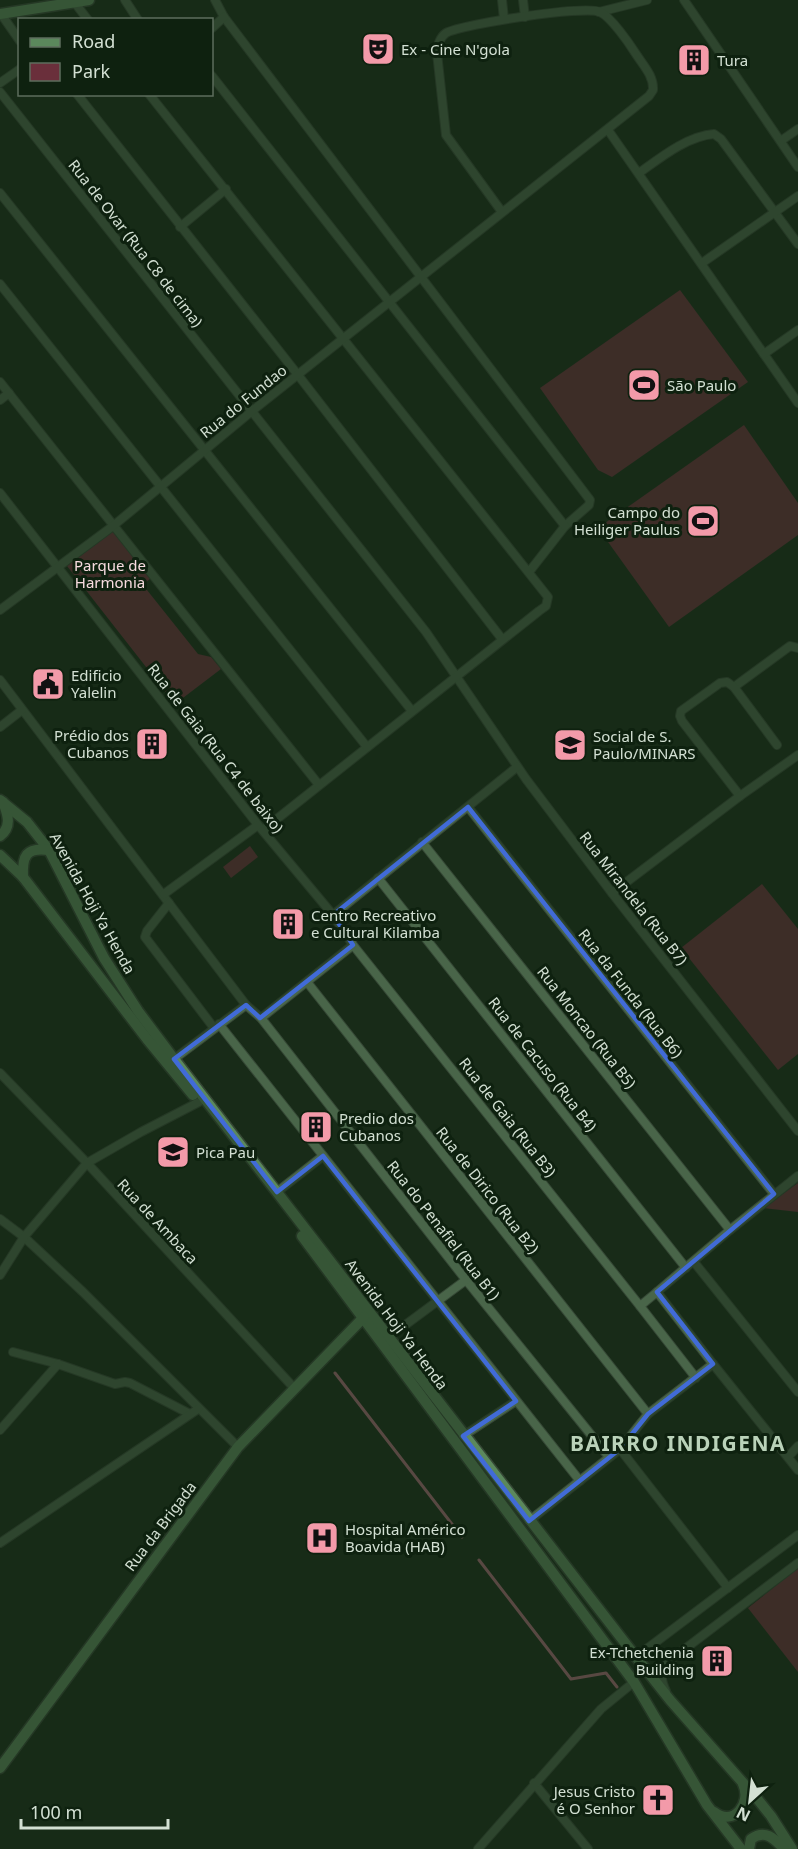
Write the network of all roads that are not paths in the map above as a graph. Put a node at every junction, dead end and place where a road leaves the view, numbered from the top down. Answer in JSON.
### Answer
{"nodes":[{"id":1,"x":89,"y":0,"type":"edge"},
{"id":2,"x":125,"y":0,"type":"edge"},
{"id":3,"x":215,"y":0,"type":"edge"},
{"id":4,"x":502,"y":0,"type":"edge"},
{"id":5,"x":523,"y":0,"type":"edge"},
{"id":6,"x":647,"y":0,"type":"edge"},
{"id":7,"x":684,"y":0,"type":"edge"},
{"id":8,"x":75,"y":3,"type":"junction"},
{"id":9,"x":599,"y":12,"type":"junction"},
{"id":10,"x":0,"y":14,"type":"edge"},
{"id":11,"x":525,"y":16,"type":"junction"},
{"id":12,"x":224,"y":17,"type":"junction"},
{"id":13,"x":86,"y":18,"type":"edge"},
{"id":14,"x":137,"y":18,"type":"edge"},
{"id":15,"x":504,"y":19,"type":"junction"},
{"id":16,"x":213,"y":27,"type":"edge"},
{"id":17,"x":18,"y":38,"type":"edge"},
{"id":18,"x":18,"y":70,"type":"edge"},
{"id":19,"x":213,"y":77,"type":"edge"},
{"id":20,"x":2,"y":82,"type":"edge"},
{"id":21,"x":0,"y":92,"type":"edge"},
{"id":22,"x":79,"y":96,"type":"edge"},
{"id":23,"x":151,"y":96,"type":"edge"},
{"id":24,"x":608,"y":129,"type":"junction"},
{"id":25,"x":798,"y":129,"type":"edge"},
{"id":26,"x":782,"y":140,"type":"junction"},
{"id":27,"x":798,"y":167,"type":"edge"},
{"id":28,"x":639,"y":173,"type":"junction"},
{"id":29,"x":226,"y":189,"type":"junction"},
{"id":30,"x":0,"y":193,"type":"edge"},
{"id":31,"x":798,"y":196,"type":"edge"},
{"id":32,"x":502,"y":212,"type":"junction"},
{"id":33,"x":775,"y":212,"type":"junction"},
{"id":34,"x":180,"y":227,"type":"junction"},
{"id":35,"x":798,"y":244,"type":"edge"},
{"id":36,"x":702,"y":263,"type":"junction"},
{"id":37,"x":421,"y":276,"type":"junction"},
{"id":38,"x":0,"y":284,"type":"edge"},
{"id":39,"x":389,"y":302,"type":"junction"},
{"id":40,"x":798,"y":330,"type":"edge"},
{"id":41,"x":343,"y":339,"type":"junction"},
{"id":42,"x":764,"y":354,"type":"junction"},
{"id":43,"x":298,"y":375,"type":"junction"},
{"id":44,"x":0,"y":382,"type":"edge"},
{"id":45,"x":9,"y":393,"type":"junction"},
{"id":46,"x":0,"y":400,"type":"edge"},
{"id":47,"x":798,"y":404,"type":"edge"},
{"id":48,"x":252,"y":411,"type":"junction"},
{"id":49,"x":204,"y":450,"type":"junction"},
{"id":50,"x":160,"y":486,"type":"junction"},
{"id":51,"x":0,"y":493,"type":"edge"},
{"id":52,"x":113,"y":526,"type":"junction"},
{"id":53,"x":565,"y":526,"type":"junction"},
{"id":54,"x":58,"y":568,"type":"junction"},
{"id":55,"x":529,"y":572,"type":"junction"},
{"id":56,"x":0,"y":610,"type":"edge"},
{"id":57,"x":502,"y":639,"type":"junction"},
{"id":58,"x":798,"y":648,"type":"edge"},
{"id":59,"x":456,"y":676,"type":"junction"},
{"id":60,"x":0,"y":680,"type":"edge"},
{"id":61,"x":734,"y":687,"type":"junction"},
{"id":62,"x":22,"y":710,"type":"junction"},
{"id":63,"x":412,"y":711,"type":"junction"},
{"id":64,"x":0,"y":727,"type":"edge"},
{"id":65,"x":777,"y":745,"type":"dead end"},
{"id":66,"x":367,"y":747,"type":"junction"},
{"id":67,"x":798,"y":755,"type":"edge"},
{"id":68,"x":517,"y":767,"type":"junction"},
{"id":69,"x":320,"y":785,"type":"junction"},
{"id":70,"x":740,"y":796,"type":"junction"},
{"id":71,"x":1,"y":801,"type":"edge"},
{"id":72,"x":468,"y":807,"type":"junction"},
{"id":73,"x":260,"y":828,"type":"junction"},
{"id":74,"x":0,"y":836,"type":"edge"},
{"id":75,"x":423,"y":842,"type":"junction"},
{"id":76,"x":49,"y":850,"type":"junction"},
{"id":77,"x":0,"y":855,"type":"edge"},
{"id":78,"x":23,"y":877,"type":"junction"},
{"id":79,"x":378,"y":878,"type":"junction"},
{"id":80,"x":612,"y":893,"type":"junction"},
{"id":81,"x":164,"y":894,"type":"junction"},
{"id":82,"x":169,"y":903,"type":"junction"},
{"id":83,"x":333,"y":915,"type":"junction"},
{"id":84,"x":353,"y":945,"type":"junction"},
{"id":85,"x":308,"y":982,"type":"junction"},
{"id":86,"x":246,"y":1005,"type":"junction"},
{"id":87,"x":261,"y":1018,"type":"junction"},
{"id":88,"x":216,"y":1026,"type":"junction"},
{"id":89,"x":174,"y":1059,"type":"junction"},
{"id":90,"x":0,"y":1073,"type":"edge"},
{"id":91,"x":199,"y":1102,"type":"junction"},
{"id":92,"x":798,"y":1131,"type":"edge"},
{"id":93,"x":323,"y":1156,"type":"junction"},
{"id":94,"x":87,"y":1163,"type":"junction"},
{"id":95,"x":798,"y":1176,"type":"edge"},
{"id":96,"x":277,"y":1192,"type":"junction"},
{"id":97,"x":774,"y":1194,"type":"junction"},
{"id":98,"x":0,"y":1219,"type":"edge"},
{"id":99,"x":730,"y":1230,"type":"junction"},
{"id":100,"x":24,"y":1236,"type":"junction"},
{"id":101,"x":694,"y":1262,"type":"junction"},
{"id":102,"x":686,"y":1268,"type":"junction"},
{"id":103,"x":0,"y":1275,"type":"edge"},
{"id":104,"x":466,"y":1280,"type":"junction"},
{"id":105,"x":657,"y":1292,"type":"junction"},
{"id":106,"x":437,"y":1301,"type":"junction"},
{"id":107,"x":640,"y":1306,"type":"junction"},
{"id":108,"x":364,"y":1317,"type":"junction"},
{"id":109,"x":389,"y":1337,"type":"junction"},
{"id":110,"x":13,"y":1352,"type":"dead end"},
{"id":111,"x":58,"y":1364,"type":"junction"},
{"id":112,"x":713,"y":1364,"type":"junction"},
{"id":113,"x":696,"y":1378,"type":"junction"},
{"id":114,"x":295,"y":1389,"type":"junction"},
{"id":115,"x":798,"y":1392,"type":"edge"},
{"id":116,"x":516,"y":1401,"type":"junction"},
{"id":117,"x":198,"y":1409,"type":"junction"},
{"id":118,"x":190,"y":1414,"type":"junction"},
{"id":119,"x":648,"y":1414,"type":"junction"},
{"id":120,"x":0,"y":1430,"type":"edge"},
{"id":121,"x":463,"y":1436,"type":"junction"},
{"id":122,"x":798,"y":1446,"type":"edge"},
{"id":123,"x":238,"y":1447,"type":"junction"},
{"id":124,"x":620,"y":1449,"type":"junction"},
{"id":125,"x":609,"y":1457,"type":"junction"},
{"id":126,"x":788,"y":1457,"type":"junction"},
{"id":127,"x":798,"y":1470,"type":"edge"},
{"id":128,"x":580,"y":1480,"type":"junction"},
{"id":129,"x":529,"y":1521,"type":"junction"},
{"id":130,"x":798,"y":1535,"type":"edge"},
{"id":131,"x":0,"y":1543,"type":"edge"},
{"id":132,"x":798,"y":1563,"type":"edge"},
{"id":133,"x":728,"y":1588,"type":"junction"},
{"id":134,"x":636,"y":1657,"type":"junction"},
{"id":135,"x":634,"y":1682,"type":"junction"},
{"id":136,"x":670,"y":1700,"type":"junction"},
{"id":137,"x":0,"y":1768,"type":"edge"},
{"id":138,"x":742,"y":1781,"type":"junction"},
{"id":139,"x":534,"y":1784,"type":"junction"},
{"id":140,"x":707,"y":1805,"type":"junction"},
{"id":141,"x":478,"y":1849,"type":"edge"},
{"id":142,"x":588,"y":1849,"type":"edge"},
{"id":143,"x":741,"y":1849,"type":"edge"},
{"id":144,"x":749,"y":1849,"type":"edge"},
{"id":145,"x":783,"y":1849,"type":"edge"},
{"id":146,"x":792,"y":1849,"type":"edge"}],
"edges":[{"from":1,"to":8,"type":"main road"},
{"from":2,"to":14,"type":"street"},
{"from":3,"to":12,"type":"street"},
{"from":4,"to":15,"type":"street"},
{"from":5,"to":11,"type":"street"},
{"from":6,"to":9,"type":"street"},
{"from":7,"to":26,"type":"street"},
{"from":8,"to":10,"type":"main road"},
{"from":8,"to":13,"type":"street"},
{"from":9,"to":11,"type":"street"},
{"from":9,"to":24,"type":"street","name":"Rua do Fundao"},
{"from":10,"to":17,"type":"street"},
{"from":11,"to":15,"type":"street"},
{"from":12,"to":16,"type":"street"},
{"from":12,"to":37,"type":"street"},
{"from":15,"to":32,"type":"street"},
{"from":18,"to":20,"type":"street"},
{"from":19,"to":39,"type":"street"},
{"from":21,"to":48,"type":"street","name":"Rua de Ovar (Rua C8 de cima)"},
{"from":22,"to":34,"type":"street"},
{"from":23,"to":29,"type":"street"},
{"from":24,"to":28,"type":"street"},
{"from":24,"to":32,"type":"street","name":"Rua do Fundao"},
{"from":25,"to":26,"type":"street"},
{"from":26,"to":27,"type":"street"},
{"from":28,"to":33,"type":"street"},
{"from":28,"to":36,"type":"street"},
{"from":29,"to":34,"type":"street"},
{"from":29,"to":41,"type":"street"},
{"from":30,"to":49,"type":"street"},
{"from":31,"to":33,"type":"street"},
{"from":32,"to":37,"type":"street","name":"Rua do Fundao"},
{"from":33,"to":35,"type":"street"},
{"from":33,"to":36,"type":"street"},
{"from":34,"to":43,"type":"street"},
{"from":36,"to":42,"type":"street"},
{"from":37,"to":39,"type":"street","name":"Rua do Fundao"},
{"from":37,"to":53,"type":"street"},
{"from":38,"to":50,"type":"street"},
{"from":39,"to":41,"type":"street","name":"Rua do Fundao"},
{"from":39,"to":53,"type":"street"},
{"from":40,"to":42,"type":"street"},
{"from":41,"to":43,"type":"street","name":"Rua do Fundao"},
{"from":41,"to":55,"type":"street"},
{"from":42,"to":47,"type":"street"},
{"from":43,"to":48,"type":"street","name":"Rua do Fundao"},
{"from":43,"to":57,"type":"street"},
{"from":44,"to":45,"type":"street"},
{"from":45,"to":46,"type":"street"},
{"from":45,"to":52,"type":"street"},
{"from":48,"to":49,"type":"street","name":"Rua do Fundao"},
{"from":48,"to":59,"type":"street","name":"Rua de Ovar (Rua C8 de cima)"},
{"from":49,"to":50,"type":"street","name":"Rua do Fundao"},
{"from":49,"to":63,"type":"street"},
{"from":50,"to":52,"type":"street","name":"Rua do Fundao"},
{"from":50,"to":66,"type":"street"},
{"from":51,"to":54,"type":"street","name":"Rua de Gaia (Rua C4 de baixo)"},
{"from":52,"to":54,"type":"street","name":"Rua do Fundao"},
{"from":52,"to":69,"type":"street"},
{"from":53,"to":55,"type":"street"},
{"from":54,"to":56,"type":"street","name":"Rua do Fundao"},
{"from":54,"to":73,"type":"street","name":"Rua de Gaia (Rua C4 de baixo)"},
{"from":55,"to":57,"type":"street"},
{"from":57,"to":59,"type":"street"},
{"from":58,"to":61,"type":"street"},
{"from":59,"to":63,"type":"street"},
{"from":59,"to":68,"type":"street","name":"Rua Mirandela (Rua B7)"},
{"from":60,"to":62,"type":"street","name":"Rua do Penafiel (Rua B1)"},
{"from":61,"to":65,"type":"street"},
{"from":61,"to":70,"type":"street"},
{"from":62,"to":64,"type":"street"},
{"from":62,"to":81,"type":"street","name":"Rua do Penafiel (Rua B1)"},
{"from":63,"to":66,"type":"street"},
{"from":66,"to":69,"type":"street"},
{"from":67,"to":70,"type":"street"},
{"from":68,"to":72,"type":"street"},
{"from":68,"to":80,"type":"street","name":"Rua Mirandela (Rua B7)"},
{"from":69,"to":73,"type":"street"},
{"from":70,"to":80,"type":"street"},
{"from":71,"to":74,"type":"main road"},
{"from":71,"to":76,"type":"main road","name":"Avenida Hoji Ya Henda"},
{"from":72,"to":75,"type":"street"},
{"from":72,"to":97,"type":"street","name":"Rua da Funda (Rua B6)"},
{"from":73,"to":81,"type":"street"},
{"from":73,"to":83,"type":"street","name":"Rua de Gaia (Rua C4 de baixo)"},
{"from":75,"to":79,"type":"street"},
{"from":75,"to":99,"type":"street","name":"Rua Moncao (Rua B5)"},
{"from":76,"to":78,"type":"main road"},
{"from":76,"to":89,"type":"main road","name":"Avenida Hoji Ya Henda"},
{"from":77,"to":78,"type":"main road","name":"Avenida Hoji Ya Henda"},
{"from":78,"to":91,"type":"main road","name":"Avenida Hoji Ya Henda"},
{"from":79,"to":83,"type":"street"},
{"from":79,"to":102,"type":"street","name":"Rua de Cacuso (Rua B4)"},
{"from":80,"to":92,"type":"street","name":"Rua Mirandela (Rua B7)"},
{"from":81,"to":82,"type":"street","name":"Rua do Penafiel (Rua B1)"},
{"from":82,"to":86,"type":"street","name":"Rua do Penafiel (Rua B1)"},
{"from":82,"to":88,"type":"street"},
{"from":83,"to":84,"type":"street","name":"Rua de Gaia (Rua C4 de baixo)"},
{"from":84,"to":85,"type":"street"},
{"from":84,"to":107,"type":"street","name":"Rua de Gaia (Rua B3)"},
{"from":85,"to":87,"type":"street"},
{"from":85,"to":119,"type":"street","name":"Rua de Dirico (Rua B2)"},
{"from":86,"to":87,"type":"street","name":"Rua do Penafiel (Rua B1)"},
{"from":86,"to":88,"type":"street"},
{"from":87,"to":104,"type":"street","name":"Rua do Penafiel (Rua B1)"},
{"from":88,"to":89,"type":"street"},
{"from":88,"to":93,"type":"street"},
{"from":89,"to":96,"type":"main road","name":"Avenida Hoji Ya Henda"},
{"from":90,"to":94,"type":"street","name":"Rua de Ambaca"},
{"from":91,"to":94,"type":"street"},
{"from":91,"to":108,"type":"main road","name":"Avenida Hoji Ya Henda"},
{"from":93,"to":96,"type":"street"},
{"from":93,"to":106,"type":"street"},
{"from":94,"to":100,"type":"street"},
{"from":94,"to":114,"type":"street","name":"Rua de Ambaca"},
{"from":95,"to":97,"type":"street"},
{"from":96,"to":109,"type":"main road","name":"Avenida Hoji Ya Henda"},
{"from":97,"to":99,"type":"street"},
{"from":98,"to":100,"type":"street"},
{"from":99,"to":101,"type":"street"},
{"from":100,"to":103,"type":"street"},
{"from":100,"to":117,"type":"street"},
{"from":101,"to":102,"type":"street"},
{"from":101,"to":115,"type":"street"},
{"from":102,"to":105,"type":"street"},
{"from":104,"to":106,"type":"street"},
{"from":104,"to":125,"type":"street","name":"Rua do Penafiel (Rua B1)"},
{"from":105,"to":107,"type":"street"},
{"from":105,"to":112,"type":"street"},
{"from":106,"to":109,"type":"street"},
{"from":106,"to":116,"type":"street"},
{"from":107,"to":113,"type":"street","name":"Rua de Gaia (Rua B3)"},
{"from":108,"to":114,"type":"main road","name":"Rua da Brigada"},
{"from":108,"to":135,"type":"main road","name":"Avenida Hoji Ya Henda"},
{"from":109,"to":121,"type":"main road","name":"Avenida Hoji Ya Henda"},
{"from":110,"to":111,"type":"street"},
{"from":111,"to":118,"type":"street"},
{"from":111,"to":120,"type":"street"},
{"from":112,"to":113,"type":"street"},
{"from":112,"to":126,"type":"street"},
{"from":113,"to":119,"type":"street"},
{"from":114,"to":123,"type":"main road","name":"Rua da Brigada"},
{"from":116,"to":121,"type":"street"},
{"from":116,"to":128,"type":"street"},
{"from":117,"to":118,"type":"street"},
{"from":117,"to":123,"type":"street"},
{"from":118,"to":131,"type":"street"},
{"from":119,"to":124,"type":"street"},
{"from":121,"to":129,"type":"main road","name":"Avenida Hoji Ya Henda"},
{"from":122,"to":126,"type":"street"},
{"from":123,"to":137,"type":"main road","name":"Rua da Brigada"},
{"from":124,"to":125,"type":"street"},
{"from":124,"to":133,"type":"street"},
{"from":125,"to":128,"type":"street"},
{"from":126,"to":127,"type":"street"},
{"from":128,"to":129,"type":"street"},
{"from":129,"to":134,"type":"main road","name":"Avenida Hoji Ya Henda"},
{"from":130,"to":133,"type":"street"},
{"from":132,"to":136,"type":"street"},
{"from":133,"to":134,"type":"street"},
{"from":134,"to":136,"type":"main road","name":"Avenida Hoji Ya Henda"},
{"from":135,"to":139,"type":"street"},
{"from":135,"to":140,"type":"main road","name":"Avenida Hoji Ya Henda"},
{"from":136,"to":138,"type":"main road","name":"Avenida Hoji Ya Henda"},
{"from":138,"to":140,"type":"main road"},
{"from":138,"to":146,"type":"main road","name":"Avenida Hoji Ya Henda"},
{"from":139,"to":141,"type":"street"},
{"from":139,"to":142,"type":"street"},
{"from":140,"to":143,"type":"main road","name":"Avenida Hoji Ya Henda"},
{"from":144,"to":145,"type":"main road"}]}
